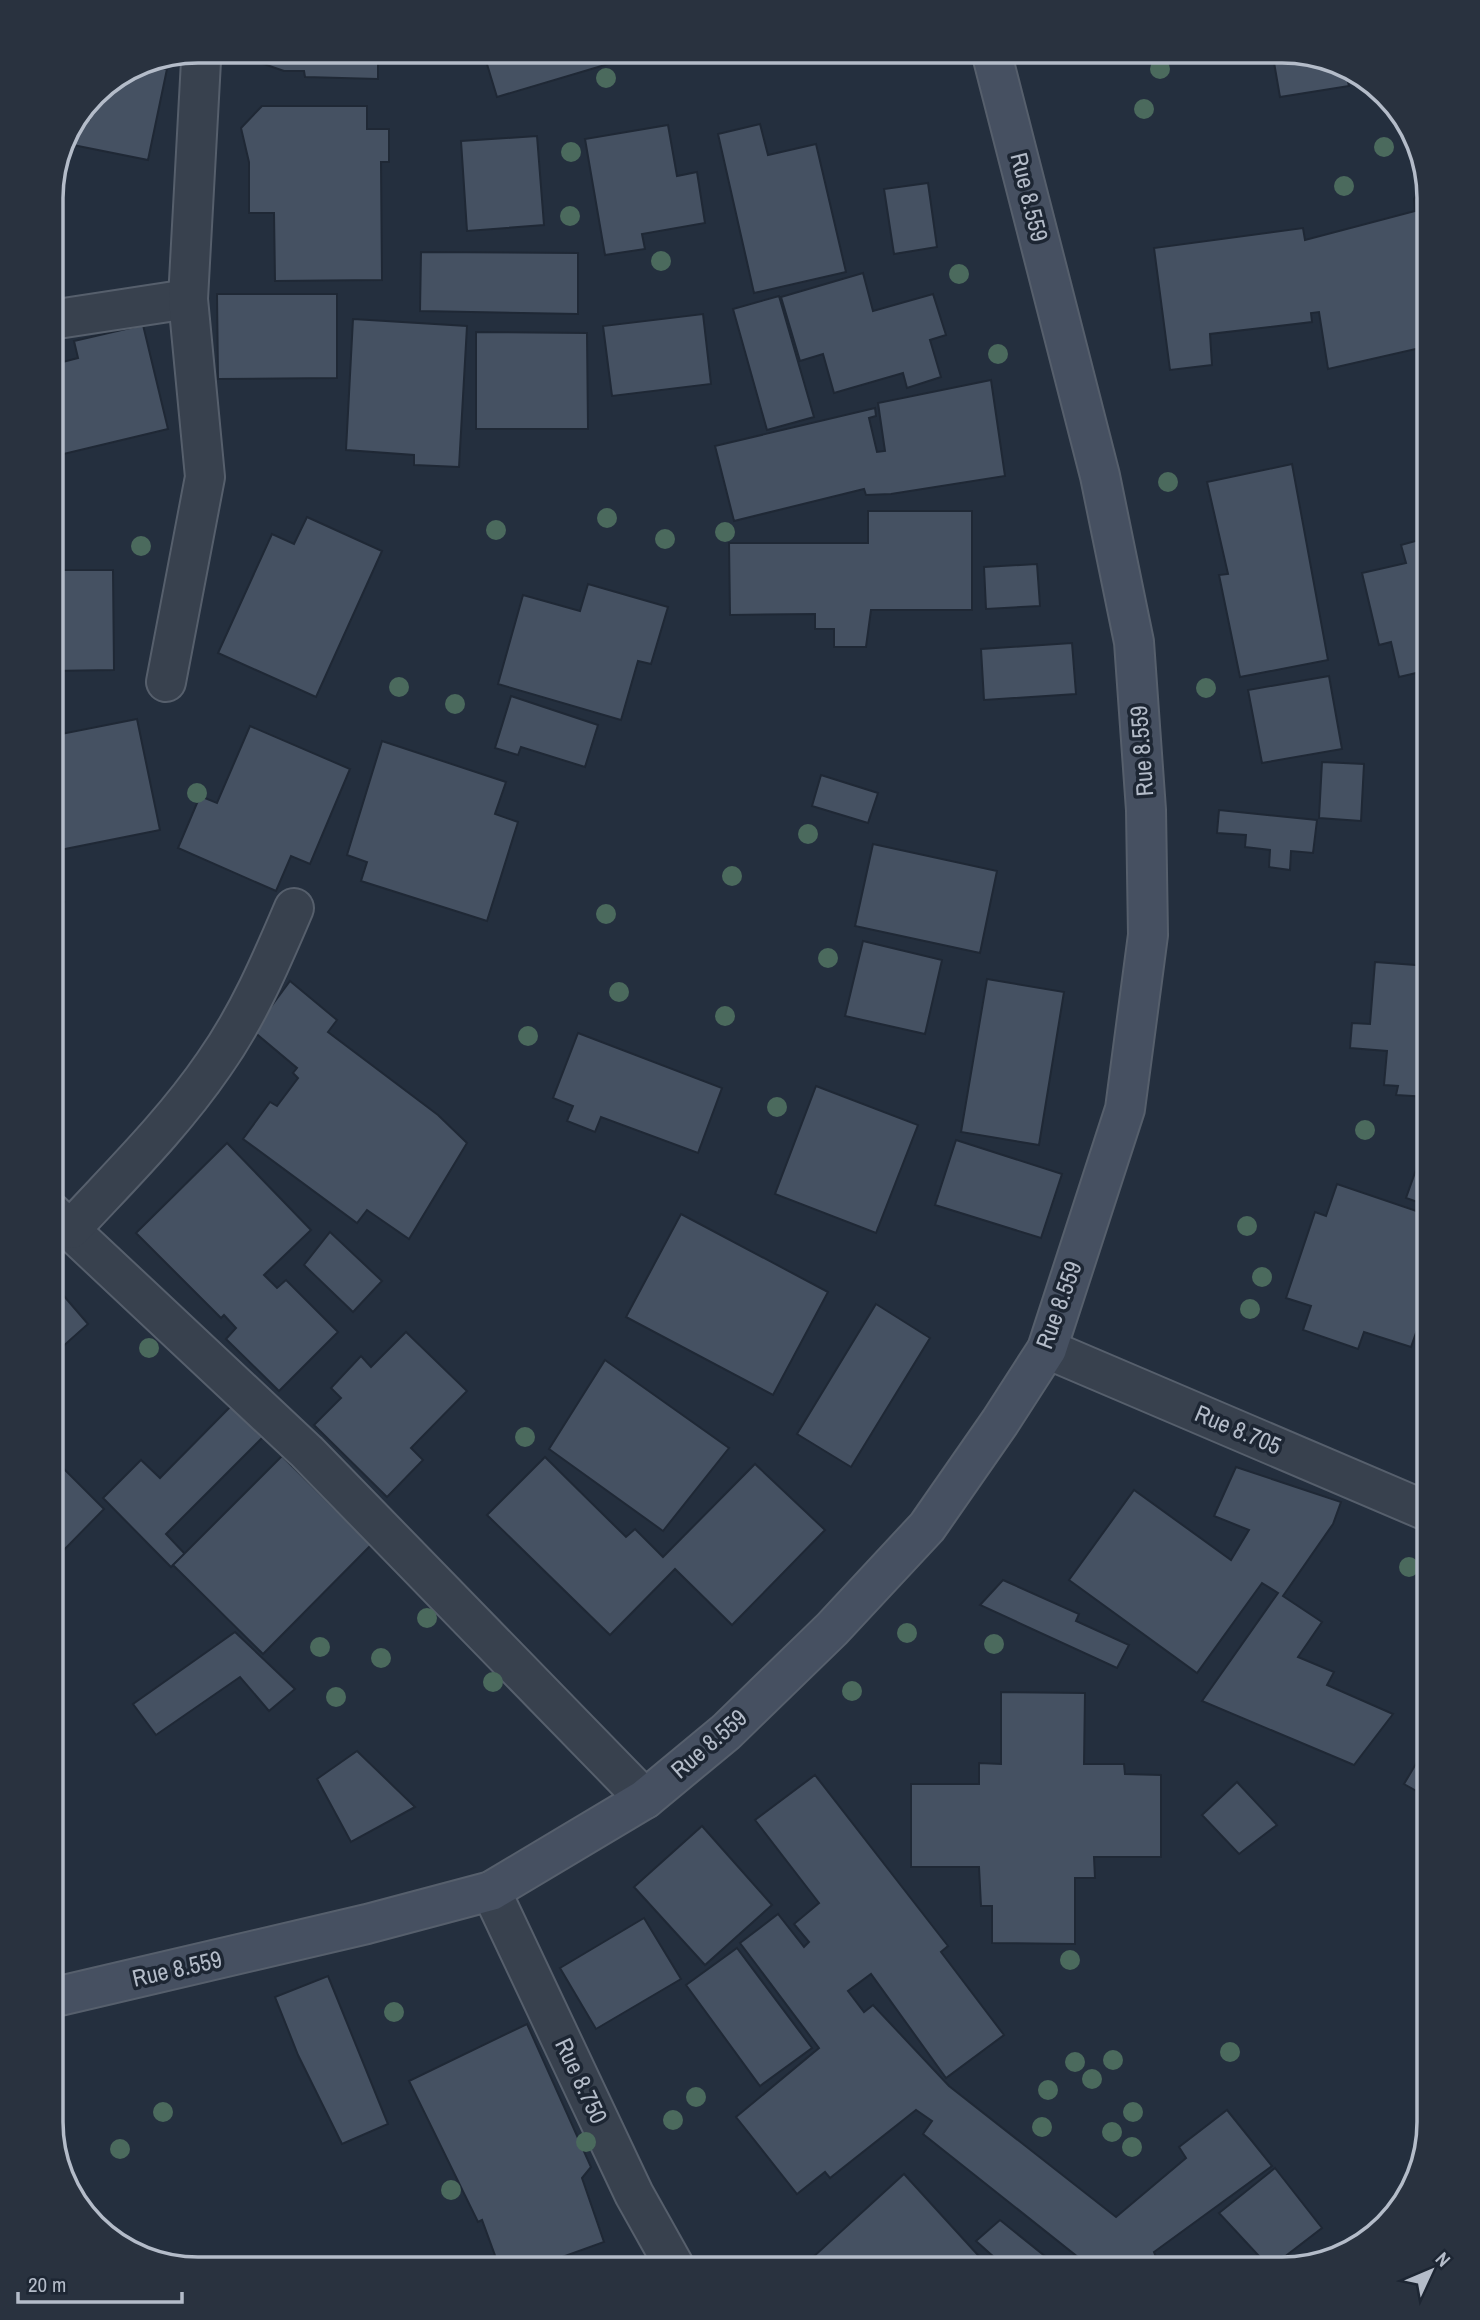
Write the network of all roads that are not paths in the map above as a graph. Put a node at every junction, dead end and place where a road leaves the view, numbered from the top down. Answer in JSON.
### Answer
{"nodes":[{"id":1,"x":201,"y":63,"type":"edge"},
{"id":2,"x":997,"y":63,"type":"edge"},
{"id":3,"x":188,"y":299,"type":"junction"},
{"id":4,"x":63,"y":318,"type":"edge"},
{"id":5,"x":166,"y":682,"type":"dead end"},
{"id":6,"x":294,"y":908,"type":"dead end"},
{"id":7,"x":63,"y":1219,"type":"edge"},
{"id":8,"x":63,"y":1223,"type":"edge"},
{"id":9,"x":1047,"y":1349,"type":"junction"},
{"id":10,"x":1417,"y":1507,"type":"edge"},
{"id":11,"x":645,"y":1799,"type":"junction"},
{"id":12,"x":491,"y":1891,"type":"junction"},
{"id":13,"x":63,"y":1995,"type":"edge"},
{"id":14,"x":669,"y":2257,"type":"edge"}],
"edges":[{"from":1,"to":3,"type":"street"},
{"from":2,"to":9,"type":"main road","name":"Rue 8.559"},
{"from":3,"to":4,"type":"street"},
{"from":3,"to":5,"type":"street"},
{"from":6,"to":7,"type":"street"},
{"from":8,"to":11,"type":"street"},
{"from":9,"to":10,"type":"street","name":"Rue 8.705"},
{"from":9,"to":11,"type":"main road","name":"Rue 8.559"},
{"from":11,"to":12,"type":"main road","name":"Rue 8.559"},
{"from":12,"to":13,"type":"main road","name":"Rue 8.559"},
{"from":12,"to":14,"type":"street","name":"Rue 8.750"}]}
